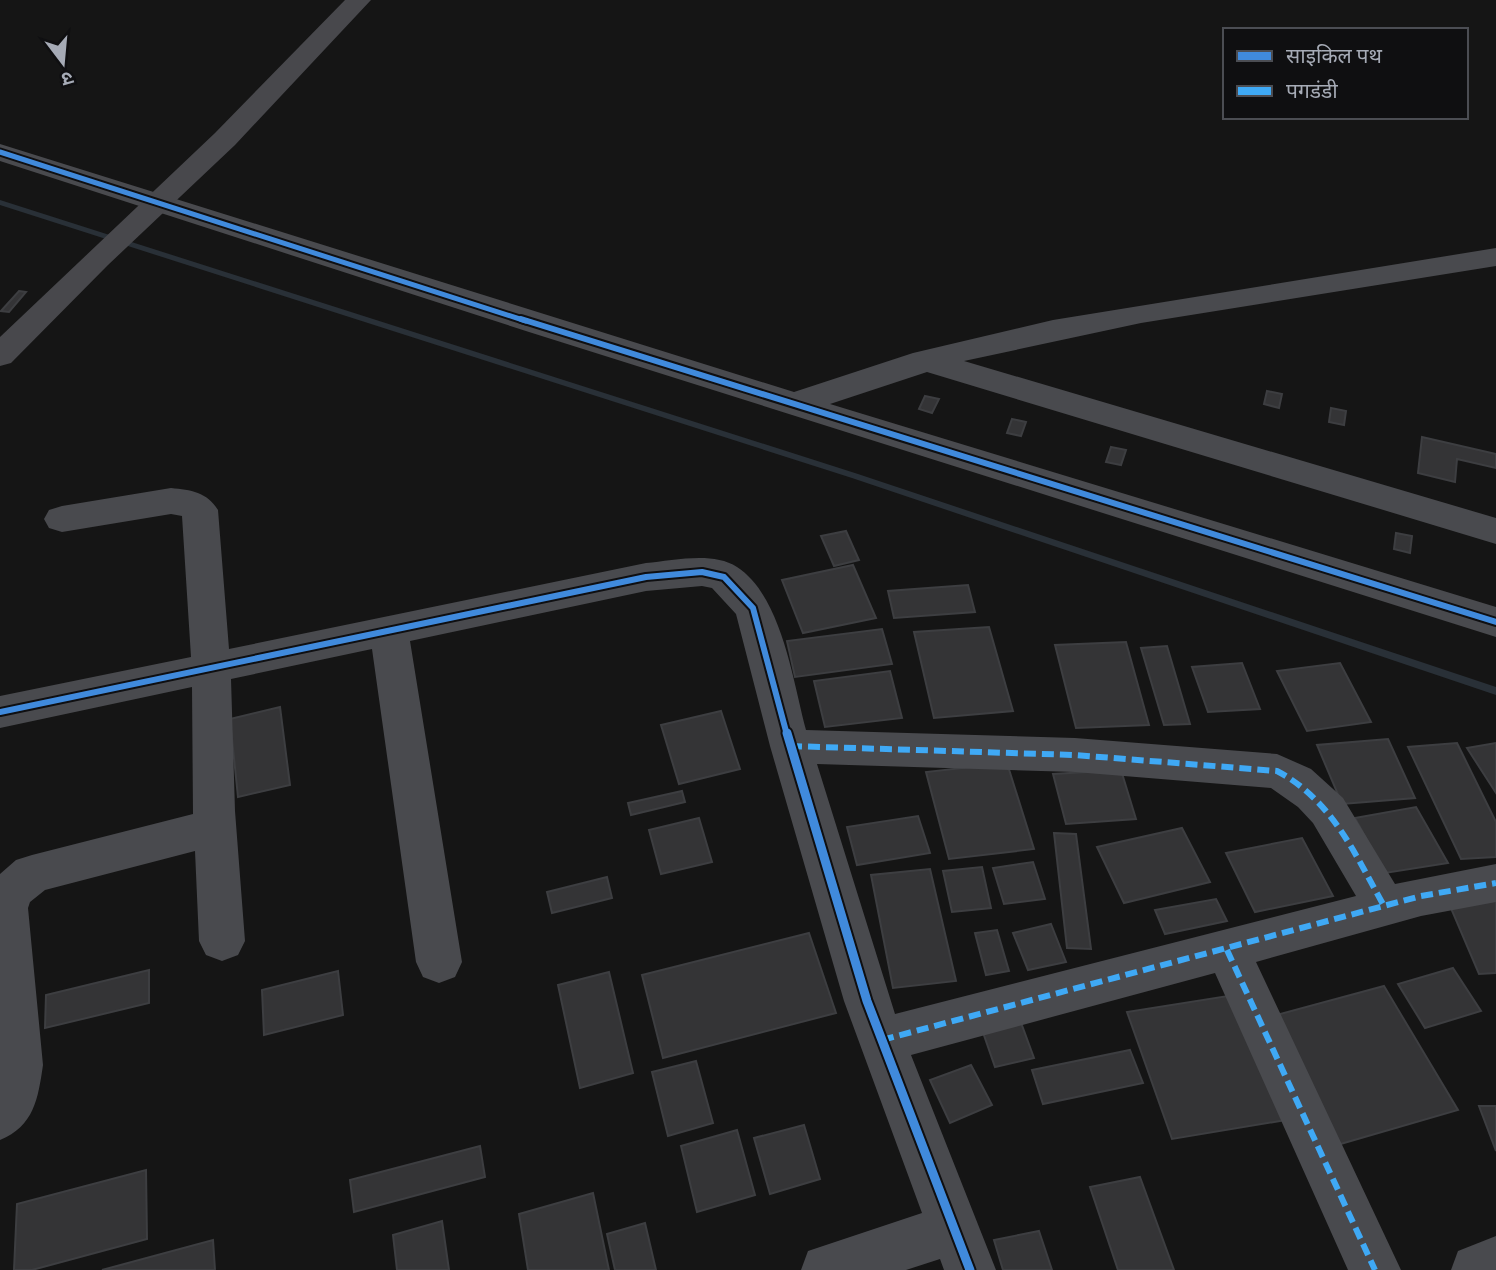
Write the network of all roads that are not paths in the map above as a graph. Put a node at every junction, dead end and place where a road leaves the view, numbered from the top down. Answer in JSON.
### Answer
{"nodes":[{"id":1,"x":359,"y":0,"type":"edge"},
{"id":2,"x":0,"y":152,"type":"edge"},
{"id":3,"x":149,"y":213,"type":"junction"},
{"id":4,"x":1496,"y":257,"type":"edge"},
{"id":5,"x":0,"y":356,"type":"edge"},
{"id":6,"x":924,"y":360,"type":"junction"},
{"id":7,"x":795,"y":404,"type":"junction"},
{"id":8,"x":62,"y":519,"type":"dead end"},
{"id":9,"x":1496,"y":531,"type":"edge"},
{"id":10,"x":1496,"y":622,"type":"edge"},
{"id":11,"x":389,"y":631,"type":"junction"},
{"id":12,"x":211,"y":668,"type":"junction"},
{"id":13,"x":0,"y":712,"type":"edge"},
{"id":14,"x":790,"y":746,"type":"junction"},
{"id":15,"x":215,"y":827,"type":"junction"},
{"id":16,"x":1496,"y":883,"type":"edge"},
{"id":17,"x":1384,"y":906,"type":"junction"},
{"id":18,"x":222,"y":941,"type":"dead end"},
{"id":19,"x":1227,"y":950,"type":"junction"},
{"id":20,"x":439,"y":962,"type":"dead end"},
{"id":21,"x":882,"y":1040,"type":"junction"},
{"id":22,"x":0,"y":1116,"type":"edge"},
{"id":23,"x":962,"y":1249,"type":"edge"},
{"id":24,"x":1496,"y":1262,"type":"edge"},
{"id":25,"x":827,"y":1270,"type":"edge"},
{"id":26,"x":1376,"y":1270,"type":"edge"},
{"id":27,"x":1477,"y":1270,"type":"edge"}],
"edges":[{"from":1,"to":3,"type":"street"},
{"from":2,"to":3,"type":"street"},
{"from":3,"to":5,"type":"street"},
{"from":3,"to":7,"type":"street"},
{"from":4,"to":6,"type":"street"},
{"from":6,"to":7,"type":"street"},
{"from":6,"to":9,"type":"street"},
{"from":7,"to":10,"type":"street"},
{"from":8,"to":12,"type":"street"},
{"from":11,"to":12,"type":"street"},
{"from":11,"to":14,"type":"street"},
{"from":11,"to":20,"type":"street"},
{"from":12,"to":13,"type":"street"},
{"from":12,"to":15,"type":"street"},
{"from":14,"to":17,"type":"street"},
{"from":14,"to":21,"type":"street"},
{"from":15,"to":18,"type":"street"},
{"from":15,"to":22,"type":"street"},
{"from":16,"to":17,"type":"street"},
{"from":17,"to":19,"type":"street"},
{"from":19,"to":21,"type":"street"},
{"from":19,"to":26,"type":"street"},
{"from":21,"to":23,"type":"street"},
{"from":23,"to":25,"type":"street"},
{"from":24,"to":27,"type":"street"}]}
